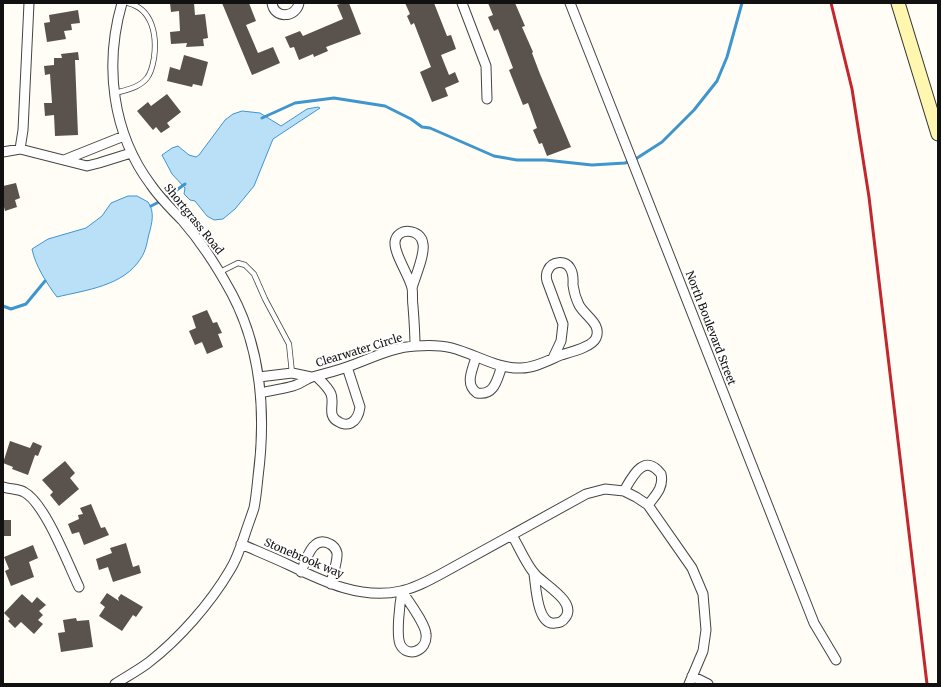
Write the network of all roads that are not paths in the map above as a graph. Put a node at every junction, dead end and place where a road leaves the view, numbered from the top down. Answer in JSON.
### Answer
{"nodes":[{"id":1,"x":29,"y":3,"type":"edge"},
{"id":2,"x":122,"y":3,"type":"edge"},
{"id":3,"x":128,"y":3,"type":"edge"},
{"id":4,"x":272,"y":3,"type":"edge"},
{"id":5,"x":298,"y":3,"type":"edge"},
{"id":6,"x":462,"y":3,"type":"edge"},
{"id":7,"x":570,"y":3,"type":"edge"},
{"id":8,"x":898,"y":3,"type":"edge"},
{"id":9,"x":114,"y":94,"type":"junction"},
{"id":10,"x":487,"y":99,"type":"dead end"},
{"id":11,"x":938,"y":134,"type":"edge"},
{"id":12,"x":124,"y":136,"type":"junction"},
{"id":13,"x":20,"y":149,"type":"junction"},
{"id":14,"x":3,"y":152,"type":"edge"},
{"id":15,"x":131,"y":153,"type":"junction"},
{"id":16,"x":64,"y":160,"type":"junction"},
{"id":17,"x":220,"y":272,"type":"junction"},
{"id":18,"x":412,"y":288,"type":"junction"},
{"id":19,"x":415,"y":346,"type":"junction"},
{"id":20,"x":476,"y":357,"type":"junction"},
{"id":21,"x":553,"y":358,"type":"junction"},
{"id":22,"x":502,"y":366,"type":"junction"},
{"id":23,"x":347,"y":367,"type":"junction"},
{"id":24,"x":292,"y":372,"type":"junction"},
{"id":25,"x":259,"y":377,"type":"junction"},
{"id":26,"x":314,"y":377,"type":"junction"},
{"id":27,"x":261,"y":393,"type":"junction"},
{"id":28,"x":3,"y":488,"type":"edge"},
{"id":29,"x":624,"y":491,"type":"junction"},
{"id":30,"x":648,"y":505,"type":"junction"},
{"id":31,"x":512,"y":535,"type":"junction"},
{"id":32,"x":241,"y":544,"type":"junction"},
{"id":33,"x":301,"y":572,"type":"junction"},
{"id":34,"x":534,"y":574,"type":"junction"},
{"id":35,"x":331,"y":584,"type":"junction"},
{"id":36,"x":79,"y":587,"type":"dead end"},
{"id":37,"x":402,"y":591,"type":"junction"},
{"id":38,"x":836,"y":660,"type":"dead end"},
{"id":39,"x":690,"y":680,"type":"edge"},
{"id":40,"x":115,"y":684,"type":"edge"},
{"id":41,"x":708,"y":684,"type":"edge"}],
"edges":[{"from":1,"to":13,"type":"street"},
{"from":2,"to":9,"type":"street","name":"Shortgrass Road"},
{"from":3,"to":9,"type":"lane"},
{"from":4,"to":5,"type":"street"},
{"from":6,"to":10,"type":"street"},
{"from":7,"to":38,"type":"street","name":"North Boulevard Street"},
{"from":8,"to":11,"type":"main road"},
{"from":9,"to":12,"type":"street","name":"Shortgrass Road"},
{"from":12,"to":15,"type":"street","name":"Shortgrass Road"},
{"from":12,"to":16,"type":"street"},
{"from":13,"to":14,"type":"street"},
{"from":13,"to":16,"type":"street"},
{"from":15,"to":16,"type":"street"},
{"from":15,"to":17,"type":"street","name":"Shortgrass Road"},
{"from":17,"to":24,"type":"lane"},
{"from":17,"to":25,"type":"street","name":"Shortgrass Road"},
{"from":18,"to":18,"type":"street"},
{"from":18,"to":19,"type":"street"},
{"from":19,"to":20,"type":"street","name":"Clearwater Circle"},
{"from":19,"to":23,"type":"street","name":"Clearwater Circle"},
{"from":20,"to":22,"type":"street","name":"Clearwater Circle"},
{"from":20,"to":22,"type":"street"},
{"from":21,"to":21,"type":"street","name":"Clearwater Circle"},
{"from":21,"to":22,"type":"street","name":"Clearwater Circle"},
{"from":23,"to":26,"type":"street","name":"Clearwater Circle"},
{"from":23,"to":26,"type":"street"},
{"from":24,"to":25,"type":"street","name":"Clearwater Circle"},
{"from":24,"to":26,"type":"street","name":"Clearwater Circle"},
{"from":25,"to":27,"type":"street","name":"Shortgrass Road"},
{"from":26,"to":27,"type":"street","name":"Clearwater Circle"},
{"from":27,"to":32,"type":"street","name":"Shortgrass Road"},
{"from":28,"to":36,"type":"street"},
{"from":29,"to":30,"type":"street"},
{"from":29,"to":30,"type":"street"},
{"from":29,"to":31,"type":"street","name":"Stonebrook way"},
{"from":30,"to":39,"type":"street"},
{"from":31,"to":34,"type":"street"},
{"from":31,"to":37,"type":"street","name":"Stonebrook way"},
{"from":32,"to":33,"type":"street","name":"Stonebrook way"},
{"from":32,"to":40,"type":"street","name":"Shortgrass Road"},
{"from":33,"to":35,"type":"street","name":"Stonebrook way"},
{"from":33,"to":35,"type":"street"},
{"from":34,"to":34,"type":"street"},
{"from":35,"to":37,"type":"street","name":"Stonebrook way"},
{"from":37,"to":37,"type":"street"},
{"from":39,"to":41,"type":"street"}]}
